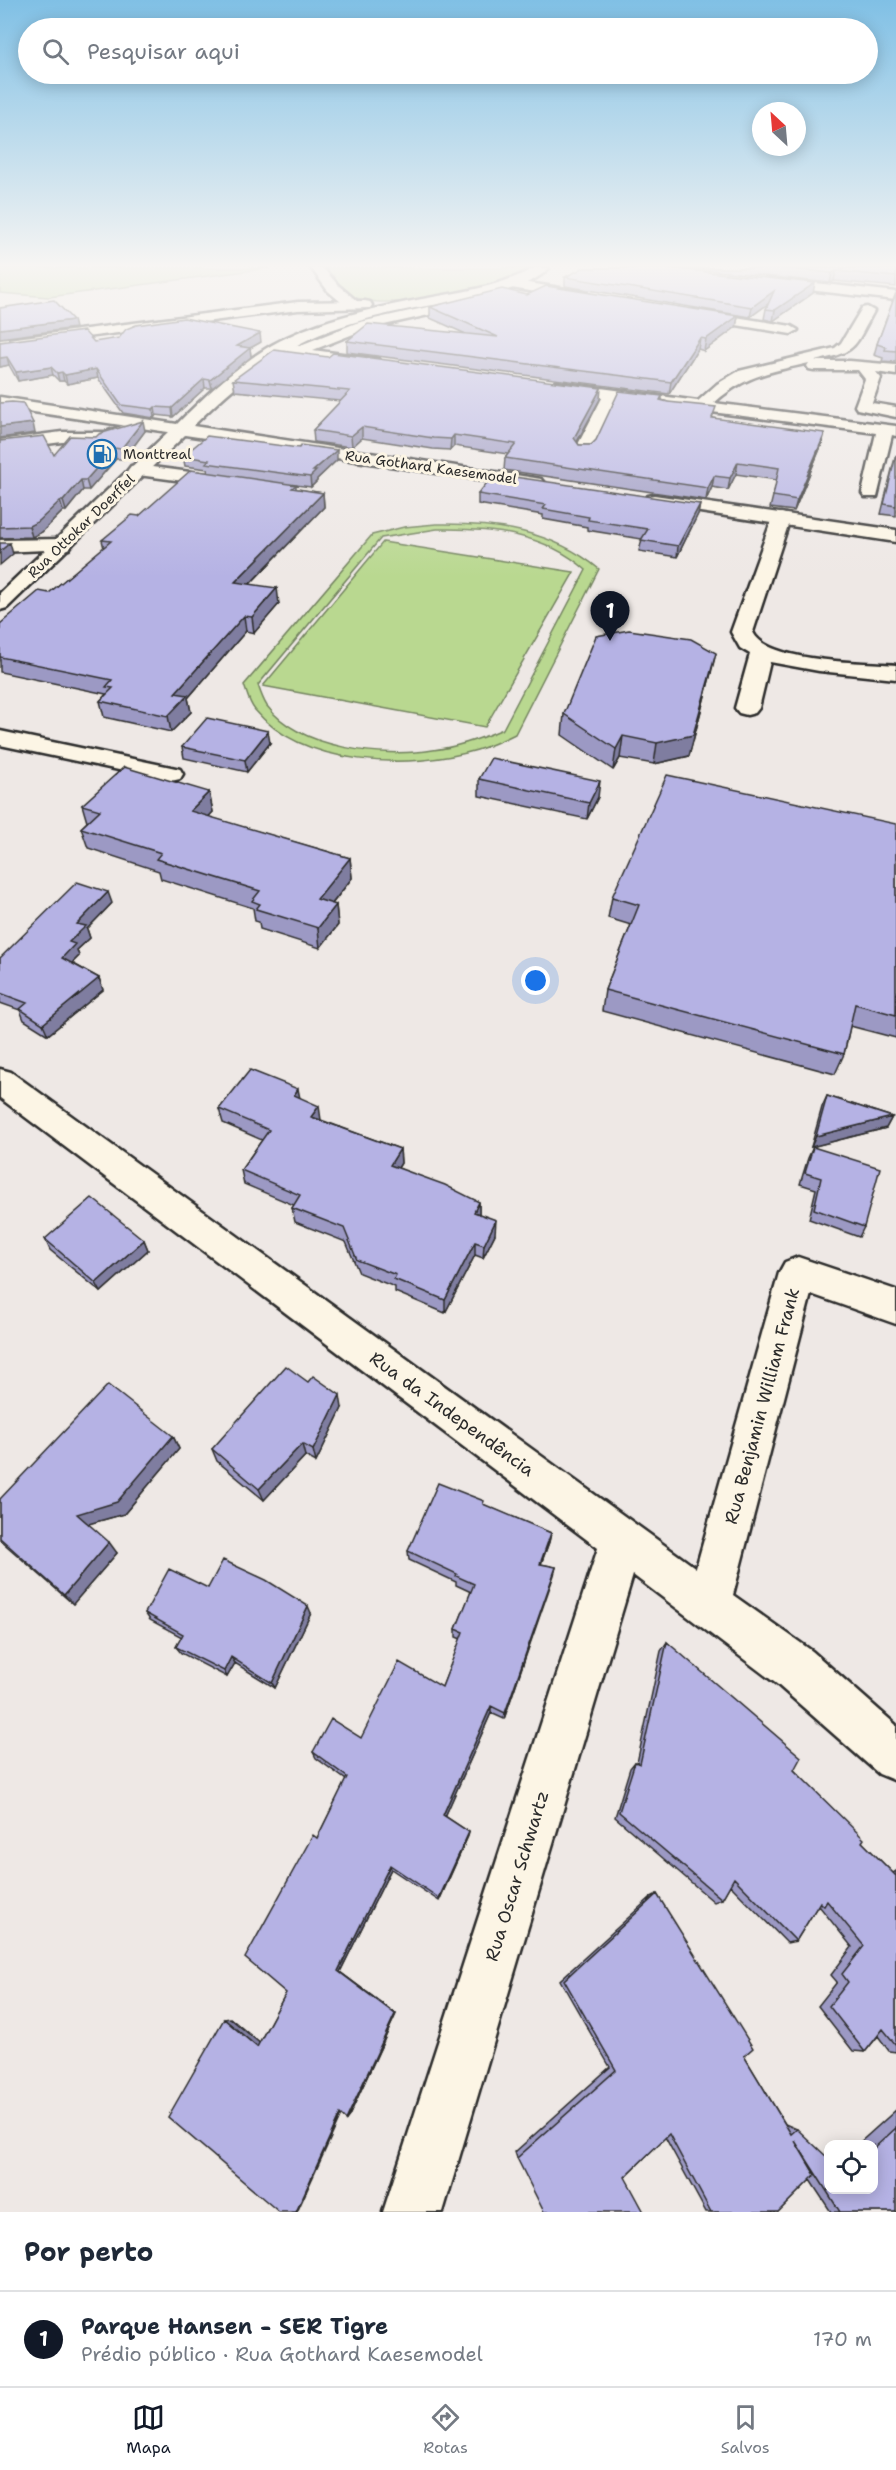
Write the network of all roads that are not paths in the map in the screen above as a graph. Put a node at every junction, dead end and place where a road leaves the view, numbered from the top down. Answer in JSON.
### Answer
{"nodes":[{"id":1,"x":244,"y":371,"type":"edge"},
{"id":2,"x":756,"y":371,"type":"edge"},
{"id":3,"x":781,"y":371,"type":"edge"},
{"id":4,"x":855,"y":371,"type":"edge"},
{"id":5,"x":542,"y":385,"type":"edge"},
{"id":6,"x":869,"y":389,"type":"junction"},
{"id":7,"x":612,"y":394,"type":"junction"},
{"id":8,"x":896,"y":397,"type":"edge"},
{"id":9,"x":0,"y":402,"type":"edge"},
{"id":10,"x":701,"y":406,"type":"junction"},
{"id":11,"x":724,"y":409,"type":"junction"},
{"id":12,"x":896,"y":412,"type":"edge"},
{"id":13,"x":141,"y":424,"type":"junction"},
{"id":14,"x":180,"y":430,"type":"junction"},
{"id":15,"x":890,"y":431,"type":"edge"},
{"id":16,"x":0,"y":446,"type":"edge"},
{"id":17,"x":160,"y":449,"type":"junction"},
{"id":18,"x":584,"y":450,"type":"edge"},
{"id":19,"x":137,"y":470,"type":"junction"},
{"id":20,"x":244,"y":485,"type":"edge"},
{"id":21,"x":557,"y":486,"type":"edge"},
{"id":22,"x":871,"y":493,"type":"dead end"},
{"id":23,"x":640,"y":498,"type":"edge"},
{"id":24,"x":781,"y":519,"type":"junction"},
{"id":25,"x":896,"y":536,"type":"edge"},
{"id":26,"x":62,"y":545,"type":"junction"},
{"id":27,"x":0,"y":546,"type":"edge"},
{"id":28,"x":0,"y":604,"type":"edge"},
{"id":29,"x":762,"y":652,"type":"junction"},
{"id":30,"x":896,"y":672,"type":"edge"},
{"id":31,"x":747,"y":708,"type":"dead end"},
{"id":32,"x":0,"y":738,"type":"edge"},
{"id":33,"x":171,"y":774,"type":"dead end"},
{"id":34,"x":0,"y":1081,"type":"edge"},
{"id":35,"x":896,"y":1307,"type":"edge"},
{"id":36,"x":622,"y":1540,"type":"junction"},
{"id":37,"x":708,"y":1604,"type":"junction"},
{"id":38,"x":896,"y":1757,"type":"edge"},
{"id":39,"x":413,"y":2212,"type":"edge"}],
"edges":[{"from":1,"to":14,"type":"street","name":"Rua Ottokar Doerffel"},
{"from":2,"to":10,"type":"street"},
{"from":3,"to":11,"type":"street"},
{"from":4,"to":6,"type":"street"},
{"from":5,"to":7,"type":"street"},
{"from":6,"to":8,"type":"street"},
{"from":6,"to":12,"type":"street"},
{"from":7,"to":10,"type":"street"},
{"from":7,"to":18,"type":"street"},
{"from":9,"to":13,"type":"street","name":"Rua Gothard Kaesemodel"},
{"from":10,"to":11,"type":"street"},
{"from":11,"to":15,"type":"street"},
{"from":13,"to":14,"type":"street","name":"Rua Gothard Kaesemodel"},
{"from":13,"to":16,"type":"street"},
{"from":13,"to":17,"type":"street"},
{"from":14,"to":17,"type":"street","name":"Rua Ottokar Doerffel"},
{"from":14,"to":21,"type":"street","name":"Rua Gothard Kaesemodel"},
{"from":15,"to":22,"type":"street"},
{"from":17,"to":19,"type":"street","name":"Rua Ottokar Doerffel"},
{"from":19,"to":20,"type":"street"},
{"from":19,"to":26,"type":"street","name":"Rua Ottokar Doerffel"},
{"from":23,"to":24,"type":"street"},
{"from":24,"to":25,"type":"street"},
{"from":24,"to":29,"type":"street"},
{"from":26,"to":27,"type":"street"},
{"from":26,"to":28,"type":"street","name":"Rua Ottokar Doerffel"},
{"from":29,"to":30,"type":"street"},
{"from":29,"to":31,"type":"street"},
{"from":32,"to":33,"type":"street"},
{"from":34,"to":36,"type":"street","name":"Rua da Independência"},
{"from":35,"to":37,"type":"street","name":"Rua Benjamin William Frank"},
{"from":36,"to":37,"type":"street","name":"Rua da Independência"},
{"from":36,"to":39,"type":"street","name":"Rua Oscar Schwartz"},
{"from":37,"to":38,"type":"street","name":"Rua da Independência"}]}
